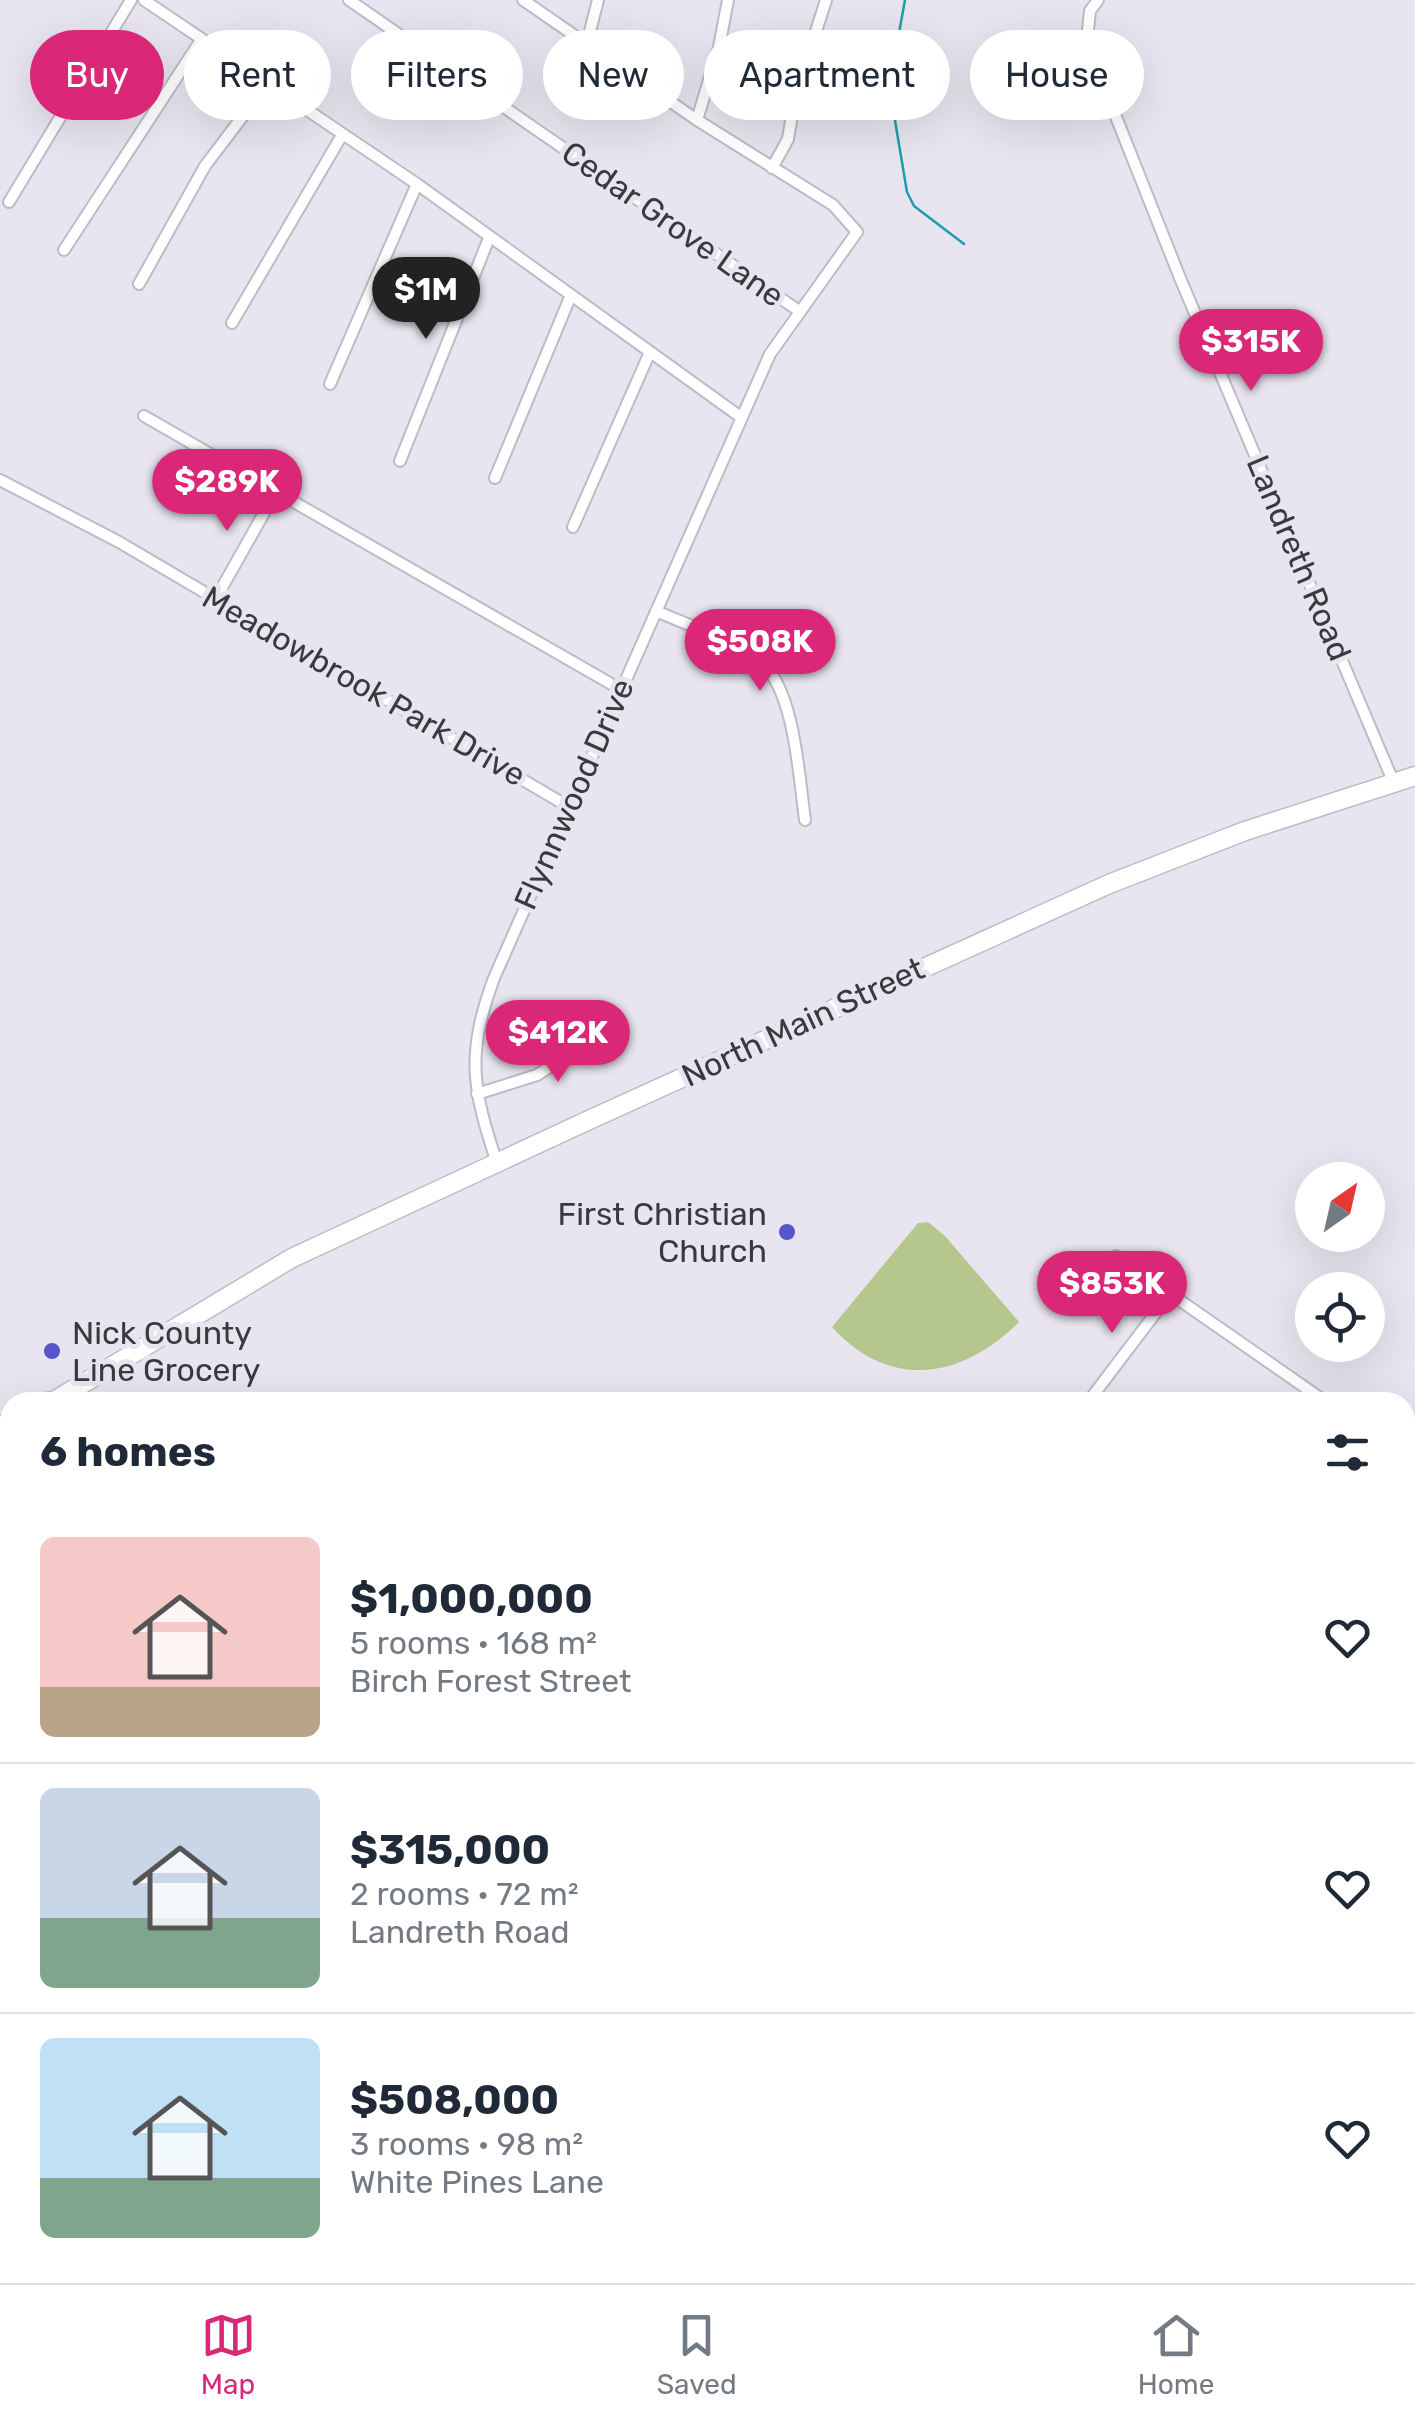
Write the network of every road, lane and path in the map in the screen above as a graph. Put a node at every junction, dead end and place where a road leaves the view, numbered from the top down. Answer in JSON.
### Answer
{"nodes":[{"id":1,"x":131,"y":0,"type":"edge"},
{"id":2,"x":144,"y":0,"type":"edge"},
{"id":3,"x":349,"y":0,"type":"edge"},
{"id":4,"x":524,"y":0,"type":"edge"},
{"id":5,"x":598,"y":0,"type":"edge"},
{"id":6,"x":728,"y":0,"type":"edge"},
{"id":7,"x":826,"y":0,"type":"edge"},
{"id":8,"x":1098,"y":0,"type":"edge"},
{"id":9,"x":187,"y":30,"type":"edge"},
{"id":10,"x":566,"y":30,"type":"edge"},
{"id":11,"x":590,"y":30,"type":"edge"},
{"id":12,"x":184,"y":66,"type":"edge"},
{"id":13,"x":684,"y":111,"type":"edge"},
{"id":14,"x":240,"y":120,"type":"edge"},
{"id":15,"x":321,"y":120,"type":"edge"},
{"id":16,"x":697,"y":120,"type":"junction"},
{"id":17,"x":342,"y":135,"type":"junction"},
{"id":18,"x":772,"y":168,"type":"junction"},
{"id":19,"x":416,"y":184,"type":"junction"},
{"id":20,"x":9,"y":202,"type":"dead end"},
{"id":21,"x":489,"y":238,"type":"junction"},
{"id":22,"x":64,"y":250,"type":"dead end"},
{"id":23,"x":139,"y":284,"type":"dead end"},
{"id":24,"x":570,"y":294,"type":"junction"},
{"id":25,"x":799,"y":311,"type":"junction"},
{"id":26,"x":232,"y":322,"type":"dead end"},
{"id":27,"x":650,"y":352,"type":"junction"},
{"id":28,"x":330,"y":384,"type":"dead end"},
{"id":29,"x":144,"y":416,"type":"dead end"},
{"id":30,"x":742,"y":418,"type":"junction"},
{"id":31,"x":400,"y":462,"type":"dead end"},
{"id":32,"x":495,"y":478,"type":"dead end"},
{"id":33,"x":0,"y":480,"type":"edge"},
{"id":34,"x":277,"y":490,"type":"junction"},
{"id":35,"x":573,"y":526,"type":"dead end"},
{"id":36,"x":215,"y":600,"type":"junction"},
{"id":37,"x":656,"y":611,"type":"junction"},
{"id":38,"x":620,"y":690,"type":"junction"},
{"id":39,"x":1415,"y":776,"type":"edge"},
{"id":40,"x":1393,"y":781,"type":"junction"},
{"id":41,"x":569,"y":806,"type":"junction"},
{"id":42,"x":806,"y":820,"type":"dead end"},
{"id":43,"x":616,"y":1024,"type":"dead end"},
{"id":44,"x":477,"y":1094,"type":"junction"},
{"id":45,"x":497,"y":1163,"type":"junction"},
{"id":46,"x":1116,"y":1256,"type":"dead end"},
{"id":47,"x":1170,"y":1294,"type":"junction"},
{"id":48,"x":69,"y":1392,"type":"edge"},
{"id":49,"x":1096,"y":1392,"type":"edge"},
{"id":50,"x":1312,"y":1392,"type":"edge"}],
"edges":[{"from":1,"to":20,"type":"street"},
{"from":2,"to":9,"type":"street"},
{"from":3,"to":25,"type":"street","name":"Cedar Grove Lane"},
{"from":4,"to":10,"type":"street"},
{"from":5,"to":11,"type":"street"},
{"from":6,"to":16,"type":"street"},
{"from":7,"to":18,"type":"street"},
{"from":8,"to":40,"type":"street","name":"Landreth Road"},
{"from":12,"to":22,"type":"street"},
{"from":13,"to":16,"type":"street"},
{"from":14,"to":23,"type":"street"},
{"from":15,"to":17,"type":"street"},
{"from":16,"to":18,"type":"street"},
{"from":17,"to":19,"type":"street"},
{"from":17,"to":26,"type":"street"},
{"from":18,"to":25,"type":"street","name":"Flynnwood Drive"},
{"from":19,"to":21,"type":"street"},
{"from":19,"to":28,"type":"street"},
{"from":21,"to":24,"type":"street"},
{"from":21,"to":31,"type":"street"},
{"from":24,"to":27,"type":"street"},
{"from":24,"to":32,"type":"street"},
{"from":25,"to":30,"type":"street","name":"Flynnwood Drive"},
{"from":27,"to":30,"type":"street"},
{"from":27,"to":35,"type":"street"},
{"from":29,"to":34,"type":"street"},
{"from":30,"to":37,"type":"street","name":"Flynnwood Drive"},
{"from":33,"to":36,"type":"street","name":"Meadowbrook Park Drive"},
{"from":34,"to":36,"type":"street"},
{"from":34,"to":38,"type":"street"},
{"from":36,"to":41,"type":"street","name":"Meadowbrook Park Drive"},
{"from":37,"to":38,"type":"street","name":"Flynnwood Drive"},
{"from":37,"to":42,"type":"street"},
{"from":38,"to":41,"type":"street","name":"Flynnwood Drive"},
{"from":39,"to":40,"type":"main road","name":"North Main Street"},
{"from":40,"to":45,"type":"main road","name":"North Main Street"},
{"from":41,"to":44,"type":"street","name":"Flynnwood Drive"},
{"from":43,"to":44,"type":"street"},
{"from":44,"to":45,"type":"street","name":"Flynnwood Drive"},
{"from":45,"to":48,"type":"main road","name":"North Main Street"},
{"from":46,"to":47,"type":"street"},
{"from":47,"to":49,"type":"street"},
{"from":47,"to":50,"type":"street"}]}
